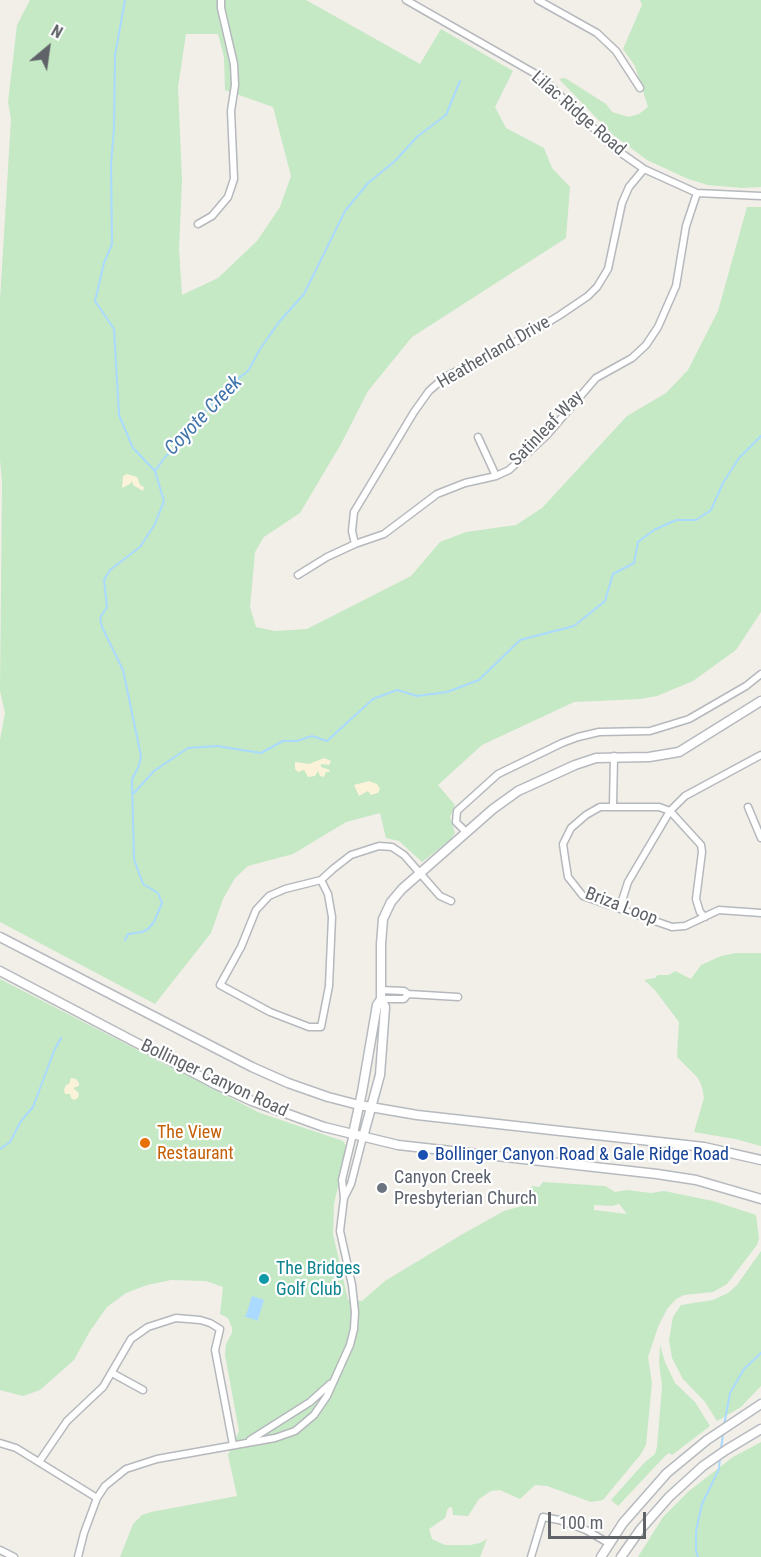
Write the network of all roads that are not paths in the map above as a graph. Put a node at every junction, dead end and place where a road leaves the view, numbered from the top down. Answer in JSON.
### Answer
{"nodes":[{"id":1,"x":222,"y":0,"type":"edge"},
{"id":2,"x":406,"y":0,"type":"edge"},
{"id":3,"x":538,"y":0,"type":"edge"},
{"id":4,"x":640,"y":88,"type":"dead end"},
{"id":5,"x":644,"y":169,"type":"junction"},
{"id":6,"x":697,"y":193,"type":"junction"},
{"id":7,"x":761,"y":196,"type":"edge"},
{"id":8,"x":198,"y":224,"type":"dead end"},
{"id":9,"x":478,"y":437,"type":"dead end"},
{"id":10,"x":496,"y":476,"type":"junction"},
{"id":11,"x":355,"y":544,"type":"junction"},
{"id":12,"x":298,"y":575,"type":"dead end"},
{"id":13,"x":761,"y":674,"type":"edge"},
{"id":14,"x":761,"y":701,"type":"edge"},
{"id":15,"x":761,"y":755,"type":"edge"},
{"id":16,"x":614,"y":756,"type":"junction"},
{"id":17,"x":614,"y":806,"type":"junction"},
{"id":18,"x":748,"y":807,"type":"dead end"},
{"id":19,"x":670,"y":811,"type":"junction"},
{"id":20,"x":466,"y":832,"type":"junction"},
{"id":21,"x":761,"y":838,"type":"edge"},
{"id":22,"x":420,"y":875,"type":"junction"},
{"id":23,"x":321,"y":880,"type":"junction"},
{"id":24,"x":451,"y":901,"type":"dead end"},
{"id":25,"x":620,"y":907,"type":"junction"},
{"id":26,"x":761,"y":913,"type":"edge"},
{"id":27,"x":705,"y":917,"type":"junction"},
{"id":28,"x":0,"y":937,"type":"edge"},
{"id":29,"x":0,"y":971,"type":"edge"},
{"id":30,"x":381,"y":994,"type":"junction"},
{"id":31,"x":458,"y":997,"type":"dead end"},
{"id":32,"x":359,"y":1105,"type":"junction"},
{"id":33,"x":372,"y":1107,"type":"junction"},
{"id":34,"x":352,"y":1134,"type":"junction"},
{"id":35,"x":363,"y":1137,"type":"junction"},
{"id":36,"x":761,"y":1160,"type":"edge"},
{"id":37,"x":344,"y":1198,"type":"junction"},
{"id":38,"x":761,"y":1199,"type":"edge"},
{"id":39,"x":112,"y":1373,"type":"junction"},
{"id":40,"x":333,"y":1382,"type":"junction"},
{"id":41,"x":143,"y":1390,"type":"dead end"},
{"id":42,"x":761,"y":1404,"type":"edge"},
{"id":43,"x":761,"y":1429,"type":"edge"},
{"id":44,"x":246,"y":1442,"type":"junction"},
{"id":45,"x":0,"y":1443,"type":"edge"},
{"id":46,"x":233,"y":1445,"type":"junction"},
{"id":47,"x":39,"y":1462,"type":"junction"},
{"id":48,"x":97,"y":1498,"type":"junction"},
{"id":49,"x":610,"y":1544,"type":"junction"},
{"id":50,"x":0,"y":1550,"type":"edge"},
{"id":51,"x":14,"y":1557,"type":"edge"},
{"id":52,"x":78,"y":1557,"type":"edge"},
{"id":53,"x":531,"y":1557,"type":"edge"},
{"id":54,"x":601,"y":1557,"type":"edge"},
{"id":55,"x":621,"y":1557,"type":"edge"}],
"edges":[{"from":1,"to":8,"type":"street"},
{"from":2,"to":5,"type":"street","name":"Lilac Ridge Road"},
{"from":3,"to":4,"type":"street"},
{"from":5,"to":6,"type":"street","name":"Lilac Ridge Road"},
{"from":5,"to":11,"type":"street","name":"Heatherland Drive"},
{"from":6,"to":7,"type":"street","name":"Lilac Ridge Road"},
{"from":6,"to":10,"type":"street","name":"Satinleaf Way"},
{"from":9,"to":10,"type":"street"},
{"from":10,"to":11,"type":"street","name":"Satinleaf Way"},
{"from":11,"to":12,"type":"street","name":"Satinleaf Way"},
{"from":13,"to":20,"type":"street"},
{"from":14,"to":16,"type":"main road"},
{"from":15,"to":19,"type":"street"},
{"from":16,"to":17,"type":"street"},
{"from":16,"to":20,"type":"main road"},
{"from":17,"to":19,"type":"street","name":"Briza Loop"},
{"from":17,"to":25,"type":"street","name":"Briza Loop"},
{"from":18,"to":21,"type":"street"},
{"from":19,"to":25,"type":"street"},
{"from":19,"to":27,"type":"street"},
{"from":20,"to":22,"type":"main road"},
{"from":22,"to":23,"type":"street"},
{"from":22,"to":24,"type":"street"},
{"from":22,"to":30,"type":"main road"},
{"from":23,"to":23,"type":"street"},
{"from":25,"to":27,"type":"street","name":"Briza Loop"},
{"from":26,"to":27,"type":"street","name":"Briza Loop"},
{"from":28,"to":32,"type":"main road","name":"Bollinger Canyon Road"},
{"from":29,"to":34,"type":"main road","name":"Bollinger Canyon Road"},
{"from":30,"to":31,"type":"street"},
{"from":30,"to":32,"type":"main road"},
{"from":30,"to":33,"type":"main road"},
{"from":32,"to":33,"type":"main road","name":"Bollinger Canyon Road"},
{"from":32,"to":34,"type":"main road"},
{"from":33,"to":35,"type":"main road"},
{"from":33,"to":36,"type":"main road","name":"Bollinger Canyon Road"},
{"from":34,"to":35,"type":"main road","name":"Bollinger Canyon Road"},
{"from":34,"to":37,"type":"street"},
{"from":35,"to":37,"type":"street"},
{"from":35,"to":38,"type":"main road","name":"Bollinger Canyon Road"},
{"from":37,"to":40,"type":"street"},
{"from":39,"to":41,"type":"street"},
{"from":39,"to":46,"type":"street"},
{"from":39,"to":47,"type":"street"},
{"from":40,"to":44,"type":"street"},
{"from":40,"to":44,"type":"street"},
{"from":42,"to":49,"type":"main road"},
{"from":43,"to":55,"type":"main road"},
{"from":44,"to":46,"type":"street"},
{"from":45,"to":47,"type":"street"},
{"from":46,"to":48,"type":"street"},
{"from":47,"to":48,"type":"street"},
{"from":48,"to":52,"type":"street"},
{"from":49,"to":53,"type":"street"},
{"from":49,"to":54,"type":"main road"},
{"from":50,"to":51,"type":"street"}]}
